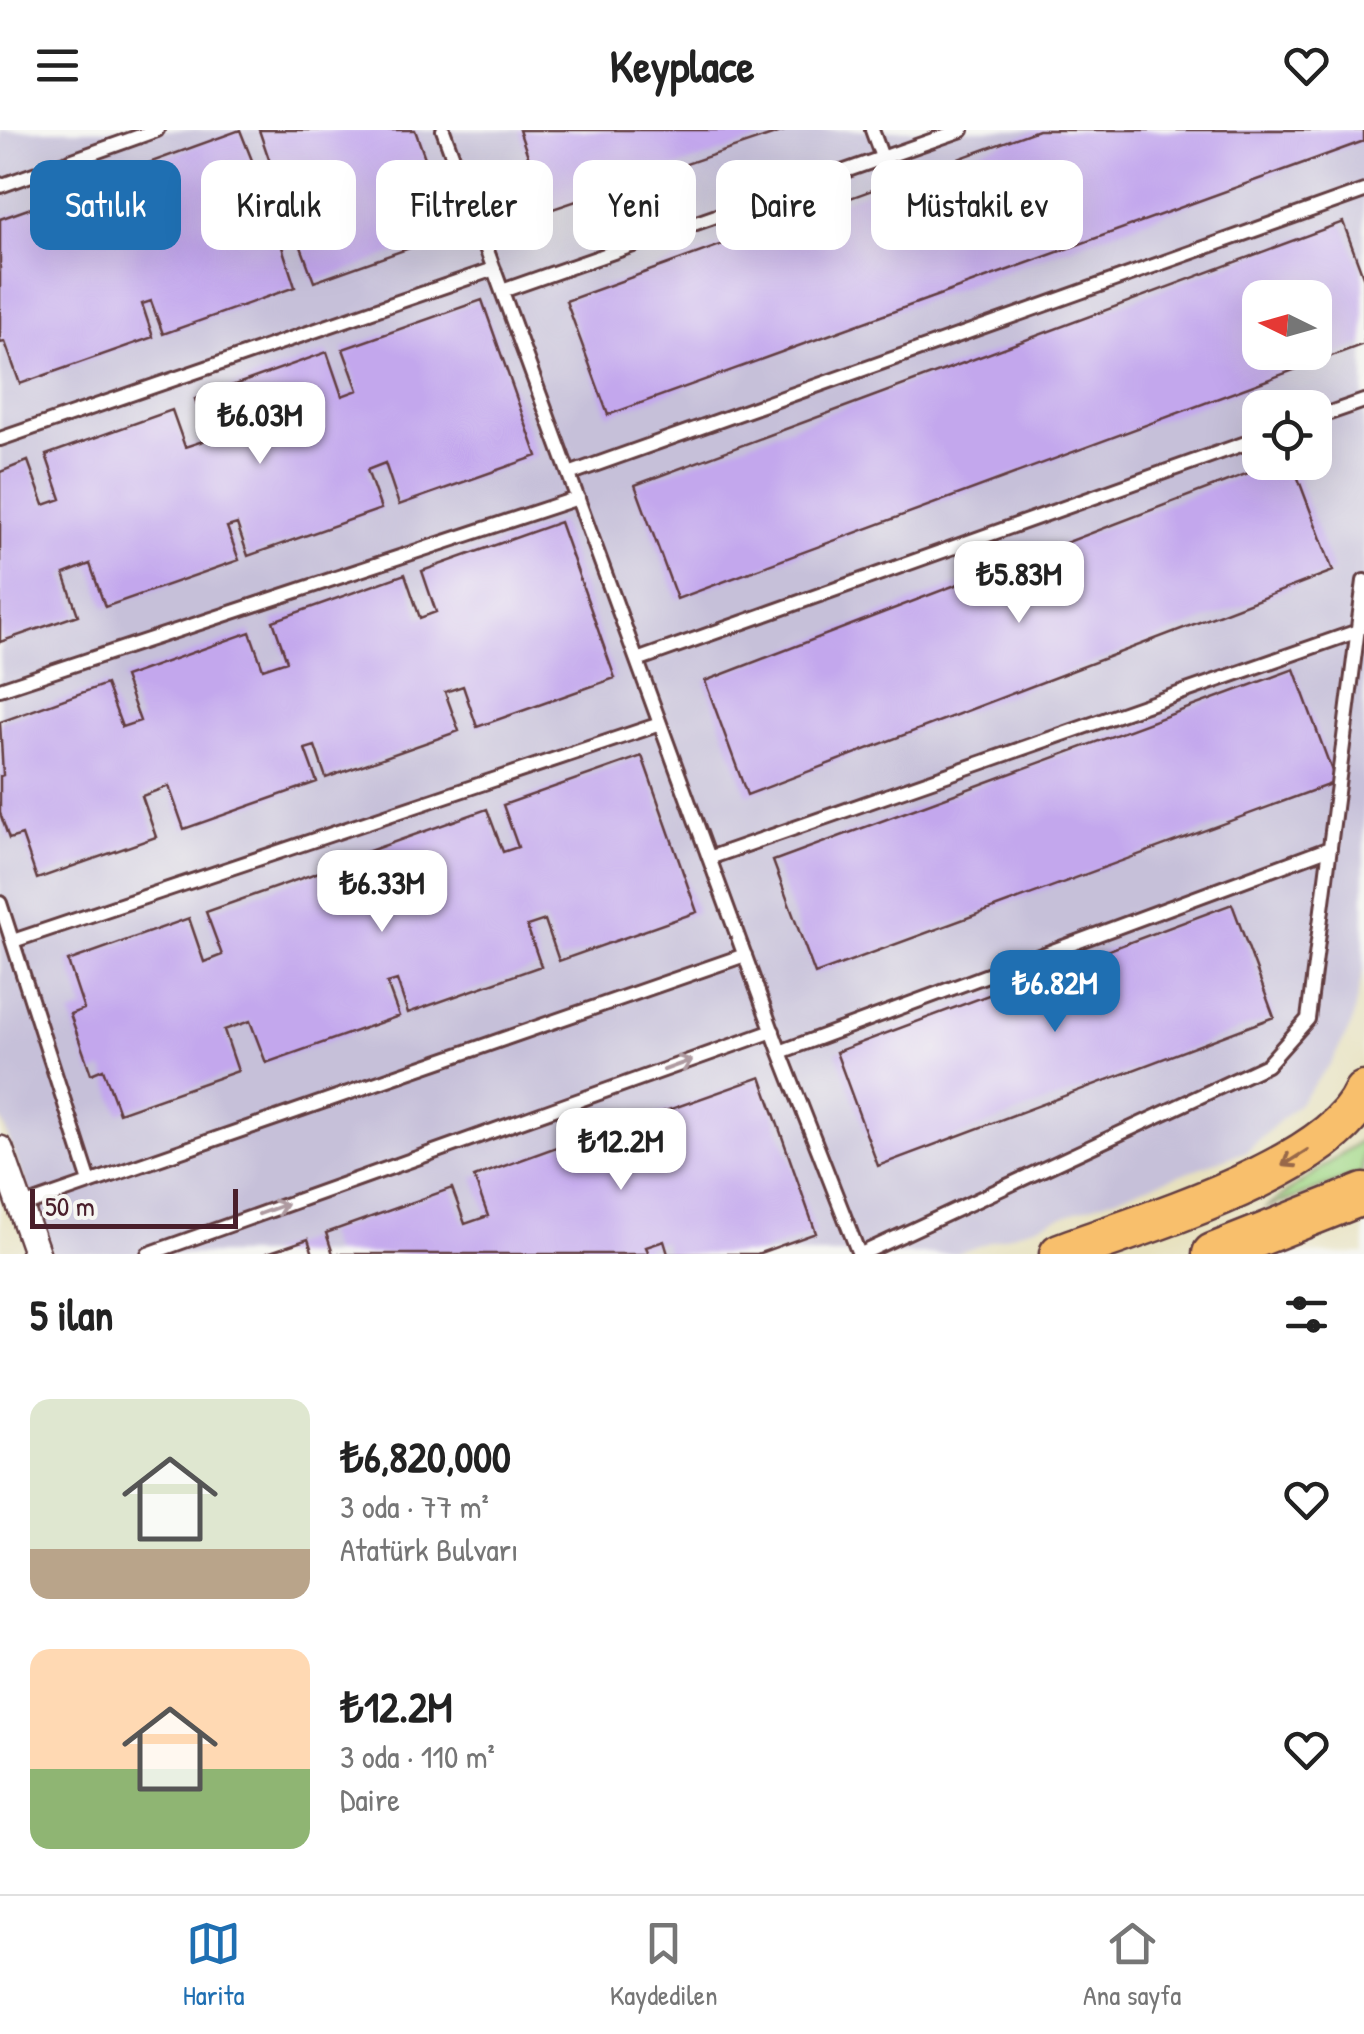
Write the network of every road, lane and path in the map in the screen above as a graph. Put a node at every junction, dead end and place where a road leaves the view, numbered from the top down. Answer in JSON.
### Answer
{"nodes":[{"id":1,"x":157,"y":130,"type":"edge"},
{"id":2,"x":443,"y":130,"type":"edge"},
{"id":3,"x":872,"y":130,"type":"edge"},
{"id":4,"x":962,"y":130,"type":"edge"},
{"id":5,"x":884,"y":160,"type":"joint"},
{"id":6,"x":871,"y":164,"type":"edge"},
{"id":7,"x":0,"y":186,"type":"edge"},
{"id":8,"x":1364,"y":191,"type":"edge"},
{"id":9,"x":494,"y":269,"type":"junction"},
{"id":10,"x":502,"y":291,"type":"junction"},
{"id":11,"x":1364,"y":401,"type":"edge"},
{"id":12,"x":1332,"y":412,"type":"edge"},
{"id":13,"x":0,"y":439,"type":"edge"},
{"id":14,"x":1242,"y":444,"type":"edge"},
{"id":15,"x":569,"y":474,"type":"junction"},
{"id":16,"x":578,"y":498,"type":"junction"},
{"id":17,"x":1364,"y":581,"type":"edge"},
{"id":18,"x":1358,"y":631,"type":"junction"},
{"id":19,"x":638,"y":660,"type":"junction"},
{"id":20,"x":0,"y":689,"type":"edge"},
{"id":21,"x":660,"y":724,"type":"junction"},
{"id":22,"x":1330,"y":848,"type":"junction"},
{"id":23,"x":709,"y":858,"type":"junction"},
{"id":24,"x":0,"y":903,"type":"edge"},
{"id":25,"x":13,"y":941,"type":"junction"},
{"id":26,"x":745,"y":955,"type":"junction"},
{"id":27,"x":773,"y":1031,"type":"junction"},
{"id":28,"x":780,"y":1052,"type":"junction"},
{"id":29,"x":1364,"y":1092,"type":"edge"},
{"id":30,"x":0,"y":1149,"type":"edge"},
{"id":31,"x":90,"y":1182,"type":"junction"},
{"id":32,"x":1364,"y":1194,"type":"edge"},
{"id":33,"x":20,"y":1207,"type":"junction"},
{"id":34,"x":36,"y":1254,"type":"edge"},
{"id":35,"x":148,"y":1254,"type":"edge"},
{"id":36,"x":860,"y":1254,"type":"edge"},
{"id":37,"x":1060,"y":1254,"type":"edge"},
{"id":38,"x":1213,"y":1254,"type":"edge"}],
"edges":[{"from":1,"to":7,"type":"lane"},
{"from":2,"to":9,"type":"lane"},
{"from":3,"to":5,"type":"lane"},
{"from":4,"to":5,"type":"lane"},
{"from":6,"to":10,"type":"lane"},
{"from":8,"to":15,"type":"lane"},
{"from":9,"to":10,"type":"lane"},
{"from":9,"to":13,"type":"lane"},
{"from":10,"to":15,"type":"lane"},
{"from":11,"to":12,"type":"lane"},
{"from":14,"to":19,"type":"lane"},
{"from":15,"to":16,"type":"lane"},
{"from":16,"to":19,"type":"lane"},
{"from":16,"to":20,"type":"lane"},
{"from":17,"to":18,"type":"lane"},
{"from":18,"to":22,"type":"lane"},
{"from":18,"to":23,"type":"lane"},
{"from":19,"to":21,"type":"lane"},
{"from":21,"to":23,"type":"lane"},
{"from":21,"to":25,"type":"lane"},
{"from":22,"to":28,"type":"lane"},
{"from":22,"to":36,"type":"lane"},
{"from":23,"to":26,"type":"lane"},
{"from":24,"to":25,"type":"lane"},
{"from":25,"to":31,"type":"lane"},
{"from":26,"to":27,"type":"lane"},
{"from":26,"to":31,"type":"lane"},
{"from":27,"to":28,"type":"lane"},
{"from":35,"to":27,"type":"lane","one_way":true},
{"from":28,"to":36,"type":"lane"},
{"from":29,"to":37,"type":"main road","one_way":true},
{"from":30,"to":33,"type":"street"},
{"from":31,"to":33,"type":"lane"},
{"from":32,"to":38,"type":"main road"},
{"from":33,"to":34,"type":"street"}]}
